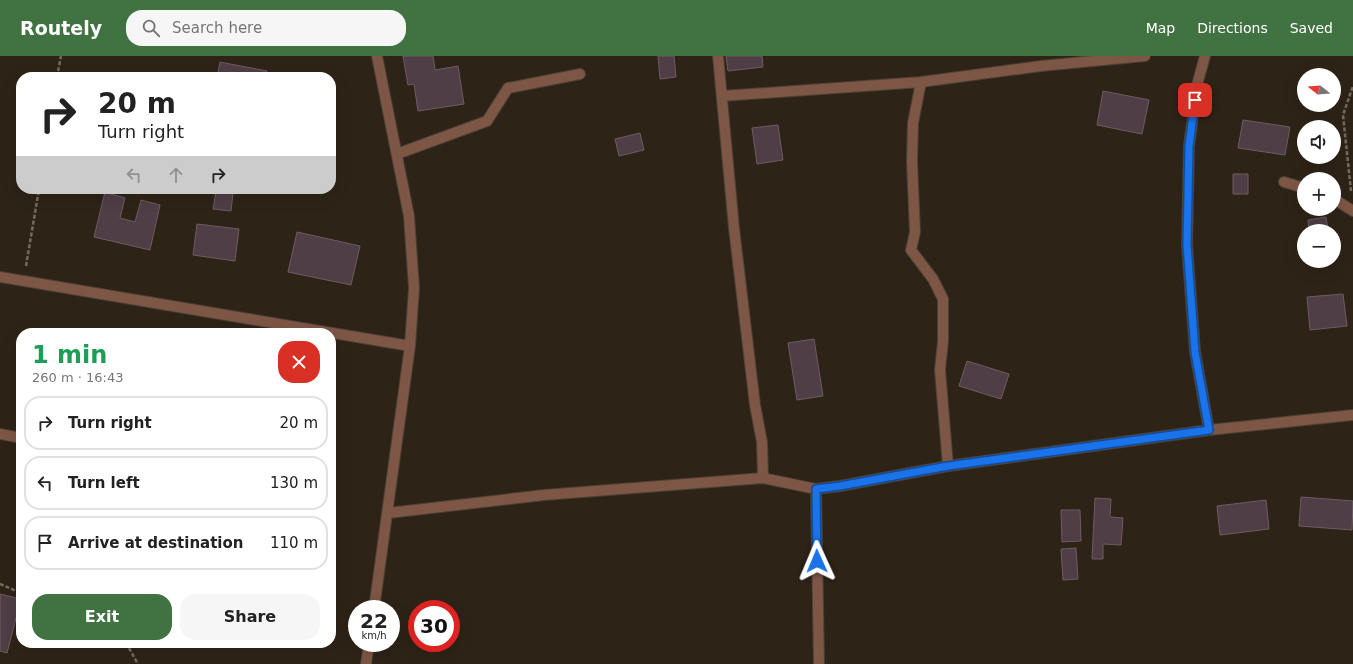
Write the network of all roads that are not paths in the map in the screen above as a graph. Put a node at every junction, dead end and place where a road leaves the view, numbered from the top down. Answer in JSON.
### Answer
{"nodes":[{"id":1,"x":376,"y":56,"type":"edge"},
{"id":2,"x":718,"y":56,"type":"edge"},
{"id":3,"x":1145,"y":56,"type":"edge"},
{"id":4,"x":1205,"y":56,"type":"edge"},
{"id":5,"x":1076,"y":59,"type":"edge"},
{"id":6,"x":580,"y":74,"type":"dead end"},
{"id":7,"x":921,"y":82,"type":"junction"},
{"id":8,"x":722,"y":96,"type":"junction"},
{"id":9,"x":397,"y":154,"type":"junction"},
{"id":10,"x":1284,"y":182,"type":"dead end"},
{"id":11,"x":1297,"y":186,"type":"edge"},
{"id":12,"x":1341,"y":203,"type":"edge"},
{"id":13,"x":1353,"y":211,"type":"edge"},
{"id":14,"x":0,"y":277,"type":"edge"},
{"id":15,"x":303,"y":328,"type":"edge"},
{"id":16,"x":336,"y":334,"type":"edge"},
{"id":17,"x":410,"y":346,"type":"junction"},
{"id":18,"x":1353,"y":414,"type":"edge"},
{"id":19,"x":1209,"y":430,"type":"junction"},
{"id":20,"x":0,"y":434,"type":"edge"},
{"id":21,"x":16,"y":437,"type":"edge"},
{"id":22,"x":948,"y":466,"type":"junction"},
{"id":23,"x":763,"y":478,"type":"junction"},
{"id":24,"x":816,"y":489,"type":"junction"},
{"id":25,"x":388,"y":513,"type":"junction"},
{"id":26,"x":375,"y":600,"type":"edge"},
{"id":27,"x":368,"y":652,"type":"edge"},
{"id":28,"x":366,"y":664,"type":"edge"},
{"id":29,"x":819,"y":664,"type":"edge"}],
"edges":[{"from":1,"to":9,"type":"street"},
{"from":2,"to":8,"type":"street"},
{"from":3,"to":5,"type":"street"},
{"from":4,"to":19,"type":"street"},
{"from":5,"to":7,"type":"street"},
{"from":6,"to":9,"type":"street"},
{"from":7,"to":8,"type":"street"},
{"from":7,"to":22,"type":"street"},
{"from":8,"to":23,"type":"street"},
{"from":9,"to":17,"type":"street"},
{"from":10,"to":11,"type":"street"},
{"from":12,"to":13,"type":"street"},
{"from":14,"to":15,"type":"street"},
{"from":16,"to":17,"type":"street"},
{"from":17,"to":25,"type":"street"},
{"from":18,"to":19,"type":"street"},
{"from":19,"to":22,"type":"street"},
{"from":20,"to":21,"type":"street"},
{"from":22,"to":24,"type":"street"},
{"from":23,"to":24,"type":"street"},
{"from":23,"to":25,"type":"street"},
{"from":24,"to":29,"type":"street"},
{"from":25,"to":26,"type":"street"},
{"from":27,"to":28,"type":"street"}]}
